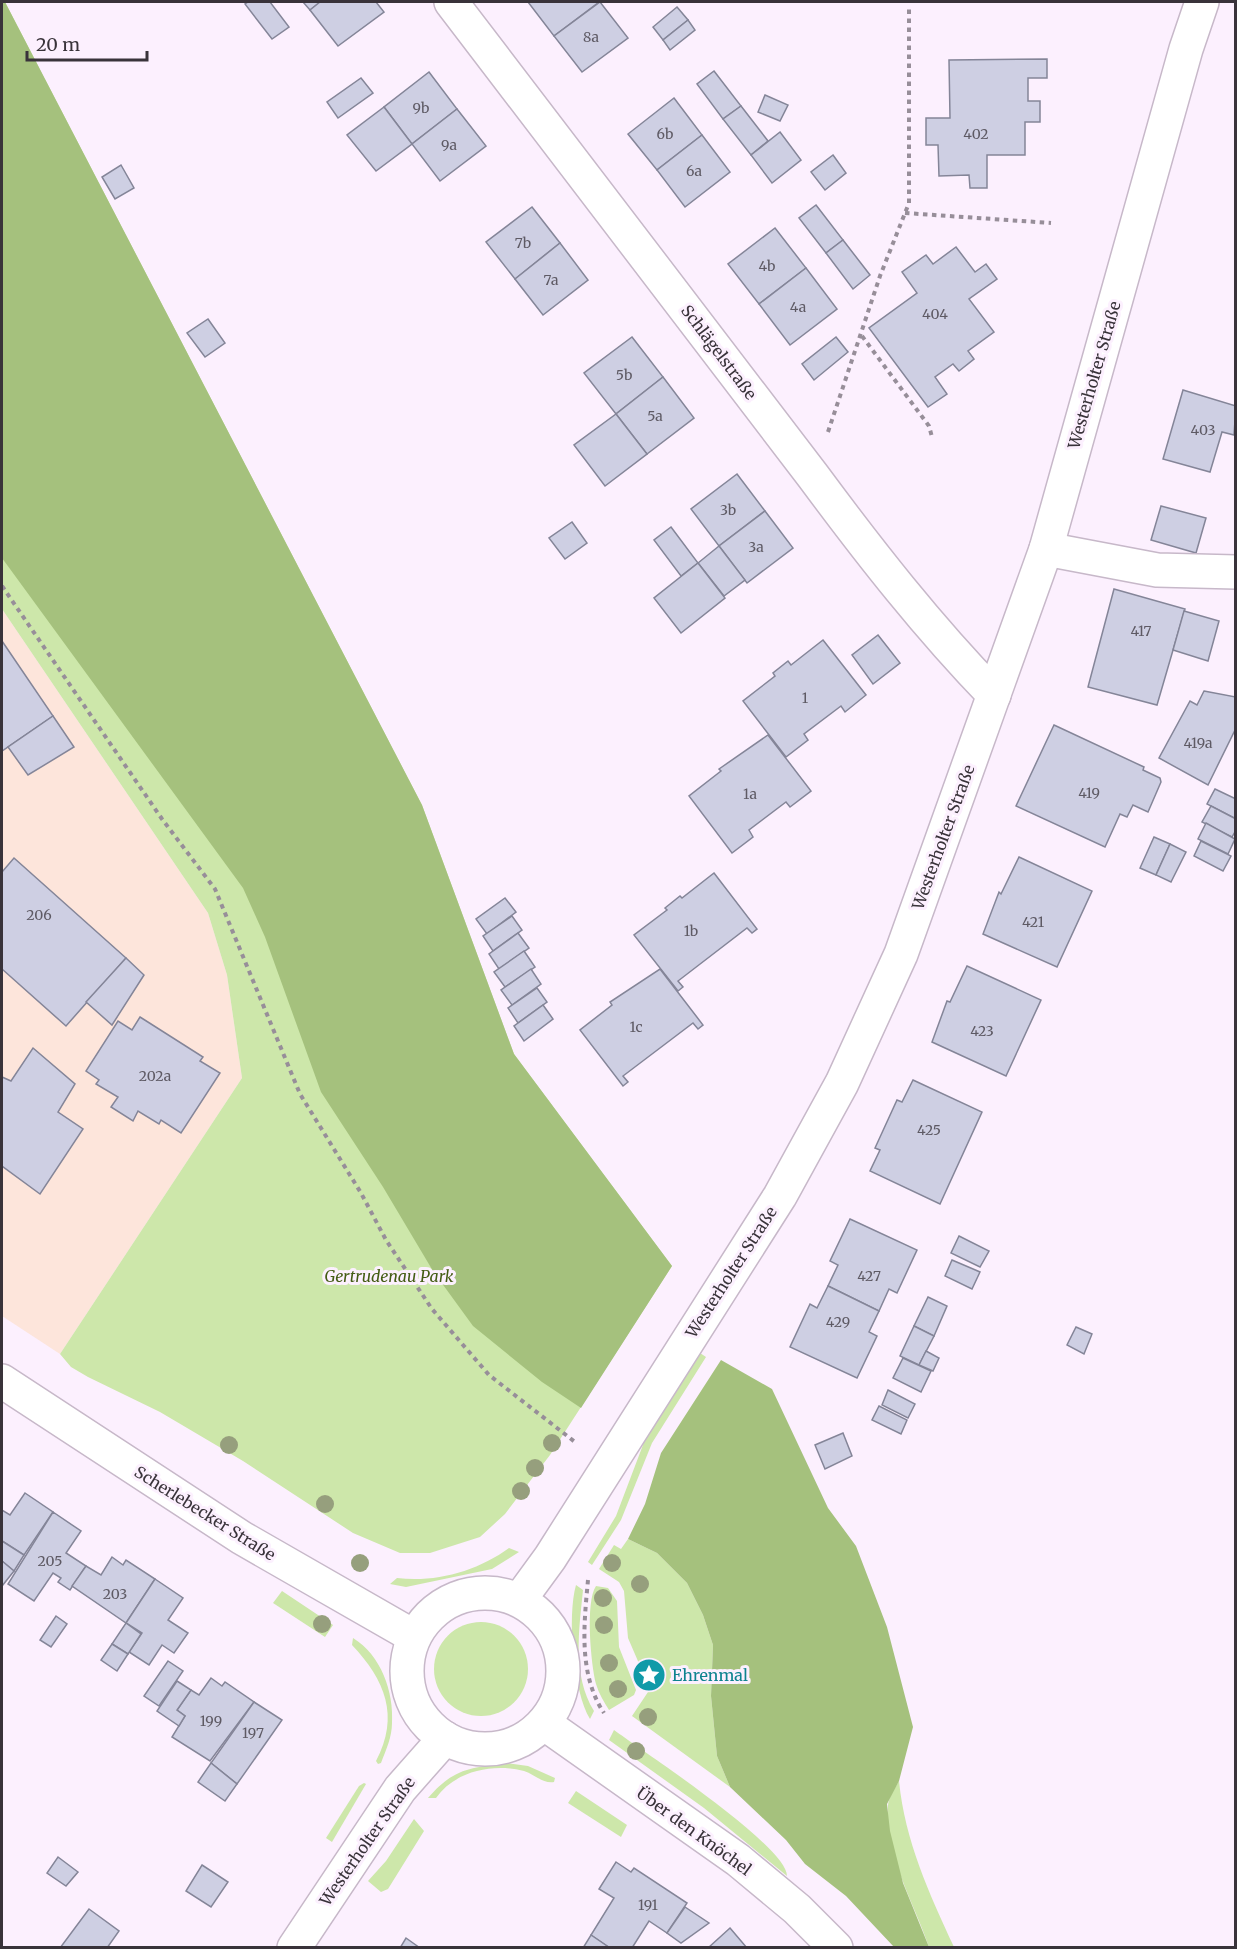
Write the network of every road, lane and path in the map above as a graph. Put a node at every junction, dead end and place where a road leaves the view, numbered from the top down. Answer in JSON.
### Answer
{"nodes":[{"id":1,"x":451,"y":2,"type":"edge"},
{"id":2,"x":1202,"y":2,"type":"edge"},
{"id":3,"x":909,"y":9,"type":"dead end"},
{"id":4,"x":904,"y":213,"type":"junction"},
{"id":5,"x":1051,"y":223,"type":"dead end"},
{"id":6,"x":861,"y":335,"type":"junction"},
{"id":7,"x":828,"y":432,"type":"dead end"},
{"id":8,"x":932,"y":437,"type":"dead end"},
{"id":9,"x":1046,"y":549,"type":"junction"},
{"id":10,"x":1236,"y":572,"type":"edge"},
{"id":11,"x":2,"y":586,"type":"edge"},
{"id":12,"x":994,"y":695,"type":"junction"},
{"id":13,"x":2,"y":1381,"type":"edge"},
{"id":14,"x":575,"y":1442,"type":"dead end"},
{"id":15,"x":588,"y":1580,"type":"dead end"},
{"id":16,"x":520,"y":1599,"type":"junction"},
{"id":17,"x":413,"y":1636,"type":"junction"},
{"id":18,"x":604,"y":1713,"type":"dead end"},
{"id":19,"x":545,"y":1724,"type":"junction"},
{"id":20,"x":445,"y":1738,"type":"junction"},
{"id":21,"x":294,"y":1947,"type":"edge"},
{"id":22,"x":836,"y":1947,"type":"edge"}],
"edges":[{"from":1,"to":12,"type":"street","name":"Schlägelstraße"},
{"from":2,"to":9,"type":"street","name":"Westerholter Straße"},
{"from":3,"to":4,"type":"path"},
{"from":4,"to":5,"type":"path"},
{"from":4,"to":6,"type":"path"},
{"from":6,"to":7,"type":"path"},
{"from":6,"to":8,"type":"path"},
{"from":9,"to":10,"type":"street"},
{"from":9,"to":12,"type":"street","name":"Westerholter Straße"},
{"from":11,"to":14,"type":"path"},
{"from":12,"to":16,"type":"street","name":"Westerholter Straße"},
{"from":13,"to":17,"type":"street","name":"Scherlebecker Straße"},
{"from":15,"to":18,"type":"path"},
{"from":16,"to":17,"type":"street"},
{"from":16,"to":19,"type":"street"},
{"from":17,"to":20,"type":"street"},
{"from":19,"to":20,"type":"street"},
{"from":19,"to":22,"type":"street","name":"Über den Knöchel"},
{"from":20,"to":21,"type":"street","name":"Westerholter Straße"}]}
